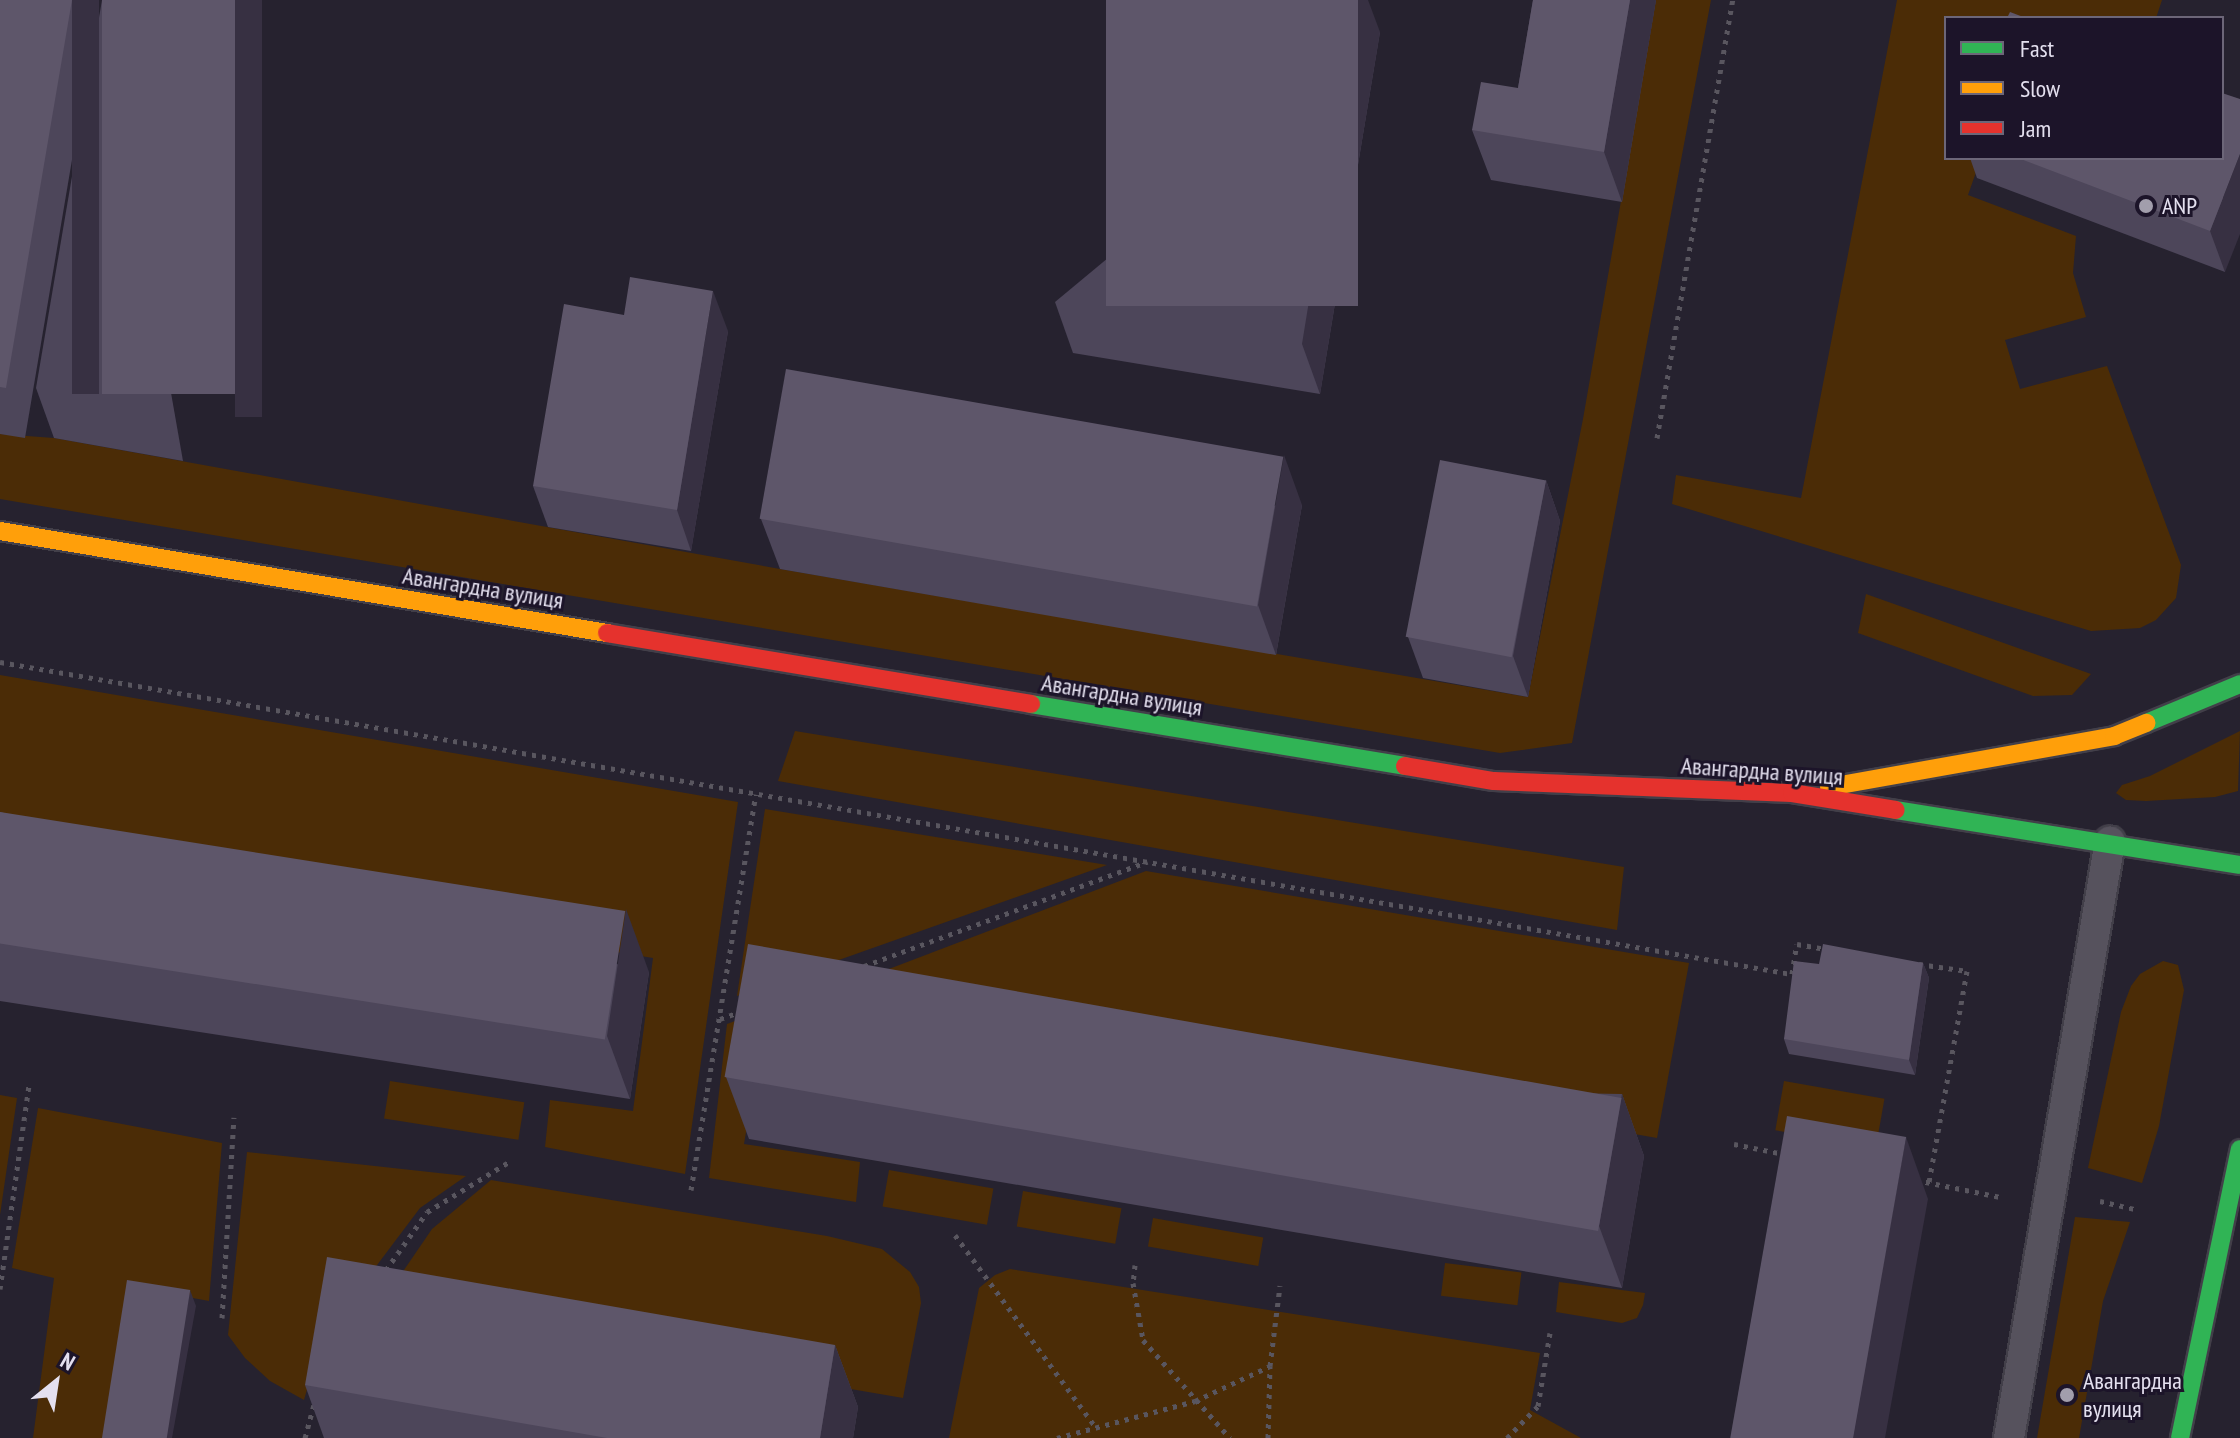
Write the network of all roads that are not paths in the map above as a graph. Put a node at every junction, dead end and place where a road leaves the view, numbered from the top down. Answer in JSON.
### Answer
{"nodes":[{"id":1,"x":0,"y":531,"type":"edge"},
{"id":2,"x":2240,"y":684,"type":"edge"},
{"id":3,"x":1792,"y":793,"type":"junction"},
{"id":4,"x":2110,"y":841,"type":"junction"},
{"id":5,"x":2240,"y":865,"type":"edge"},
{"id":6,"x":2240,"y":1149,"type":"edge"},
{"id":7,"x":2009,"y":1438,"type":"edge"},
{"id":8,"x":2180,"y":1438,"type":"edge"}],
"edges":[{"from":1,"to":3,"type":"street","name":"Авангардна вулиця"},
{"from":2,"to":3,"type":"street"},
{"from":3,"to":4,"type":"street","name":"Авангардна вулиця"},
{"from":4,"to":5,"type":"street","name":"Авангардна вулиця"},
{"from":4,"to":7,"type":"lane"},
{"from":6,"to":8,"type":"street"}]}
